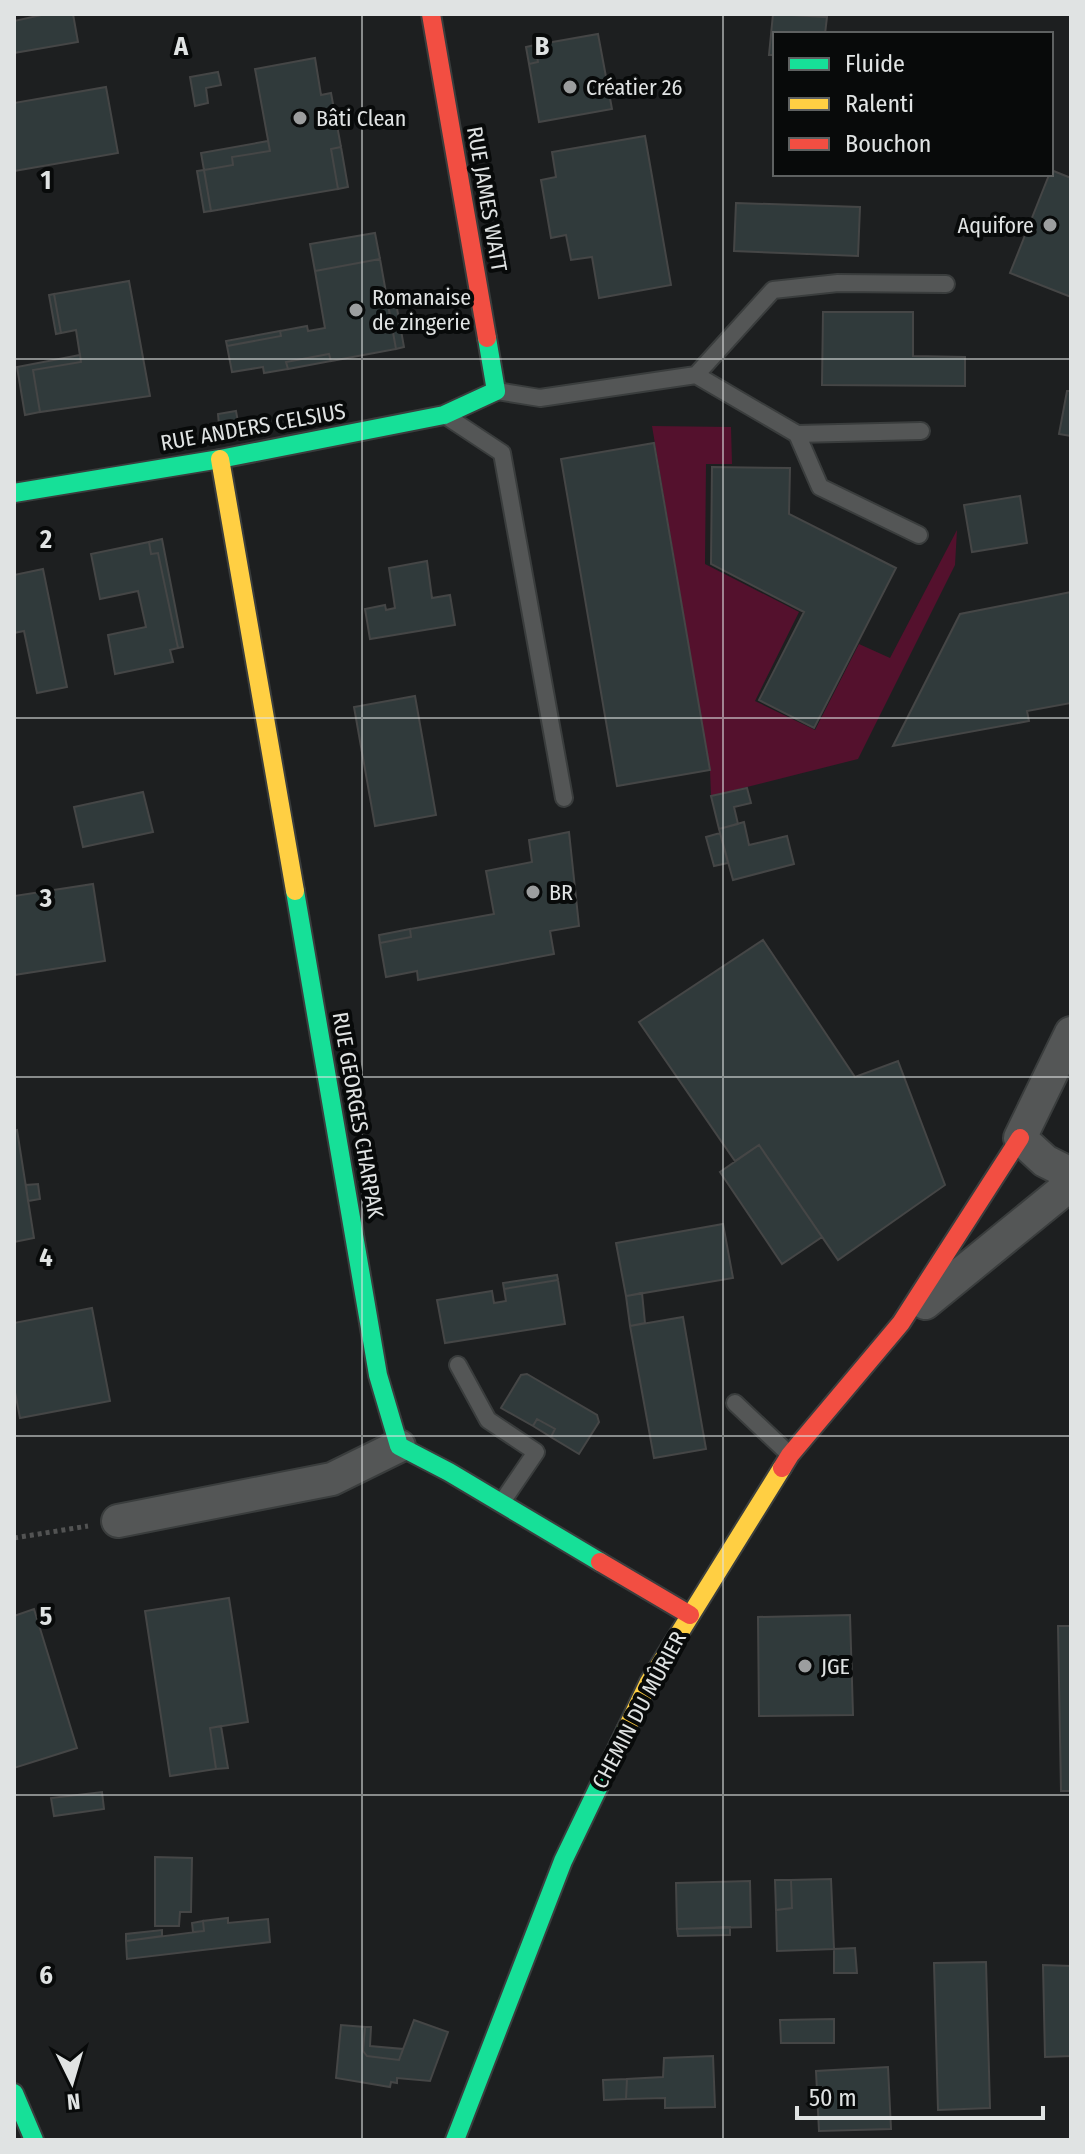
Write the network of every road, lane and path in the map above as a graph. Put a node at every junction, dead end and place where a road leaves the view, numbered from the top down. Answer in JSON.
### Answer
{"nodes":[{"id":1,"x":431,"y":14,"type":"edge"},
{"id":2,"x":946,"y":284,"type":"dead end"},
{"id":3,"x":696,"y":375,"type":"junction"},
{"id":4,"x":496,"y":391,"type":"junction"},
{"id":5,"x":444,"y":415,"type":"junction"},
{"id":6,"x":921,"y":431,"type":"dead end"},
{"id":7,"x":797,"y":434,"type":"junction"},
{"id":8,"x":220,"y":459,"type":"junction"},
{"id":9,"x":14,"y":493,"type":"edge"},
{"id":10,"x":919,"y":535,"type":"dead end"},
{"id":11,"x":564,"y":798,"type":"dead end"},
{"id":12,"x":1071,"y":1033,"type":"edge"},
{"id":13,"x":1020,"y":1138,"type":"junction"},
{"id":14,"x":1071,"y":1174,"type":"edge"},
{"id":15,"x":1071,"y":1184,"type":"edge"},
{"id":16,"x":901,"y":1323,"type":"junction"},
{"id":17,"x":458,"y":1365,"type":"dead end"},
{"id":18,"x":735,"y":1403,"type":"dead end"},
{"id":19,"x":399,"y":1446,"type":"junction"},
{"id":20,"x":790,"y":1455,"type":"junction"},
{"id":21,"x":502,"y":1503,"type":"junction"},
{"id":22,"x":118,"y":1521,"type":"joint"},
{"id":23,"x":14,"y":1538,"type":"edge"},
{"id":24,"x":690,"y":1615,"type":"junction"},
{"id":25,"x":14,"y":2093,"type":"edge"},
{"id":26,"x":34,"y":2140,"type":"edge"},
{"id":27,"x":455,"y":2140,"type":"edge"}],
"edges":[{"from":1,"to":4,"type":"street","name":"RUE JAMES WATT"},
{"from":2,"to":3,"type":"lane"},
{"from":3,"to":4,"type":"lane"},
{"from":3,"to":7,"type":"lane"},
{"from":4,"to":5,"type":"street","name":"RUE ANDERS CELSIUS"},
{"from":5,"to":8,"type":"street","name":"RUE ANDERS CELSIUS"},
{"from":5,"to":11,"type":"lane"},
{"from":6,"to":7,"type":"lane"},
{"from":7,"to":10,"type":"lane"},
{"from":8,"to":9,"type":"street","name":"RUE ANDERS CELSIUS"},
{"from":8,"to":19,"type":"street","name":"RUE GEORGES CHARPAK"},
{"from":12,"to":13,"type":"street","name":"CHEMIN DU MÛRIER"},
{"from":13,"to":14,"type":"street"},
{"from":13,"to":16,"type":"street","name":"CHEMIN DU MÛRIER"},
{"from":15,"to":16,"type":"street","name":"CHEMIN DU MÛRIER"},
{"from":16,"to":20,"type":"street","name":"CHEMIN DU MÛRIER"},
{"from":17,"to":21,"type":"lane"},
{"from":18,"to":20,"type":"lane"},
{"from":19,"to":21,"type":"street"},
{"from":19,"to":22,"type":"street"},
{"from":20,"to":24,"type":"street","name":"CHEMIN DU MÛRIER"},
{"from":21,"to":24,"type":"street"},
{"from":22,"to":23,"type":"path"},
{"from":24,"to":27,"type":"street","name":"CHEMIN DU MÛRIER"},
{"from":25,"to":26,"type":"street"}]}
